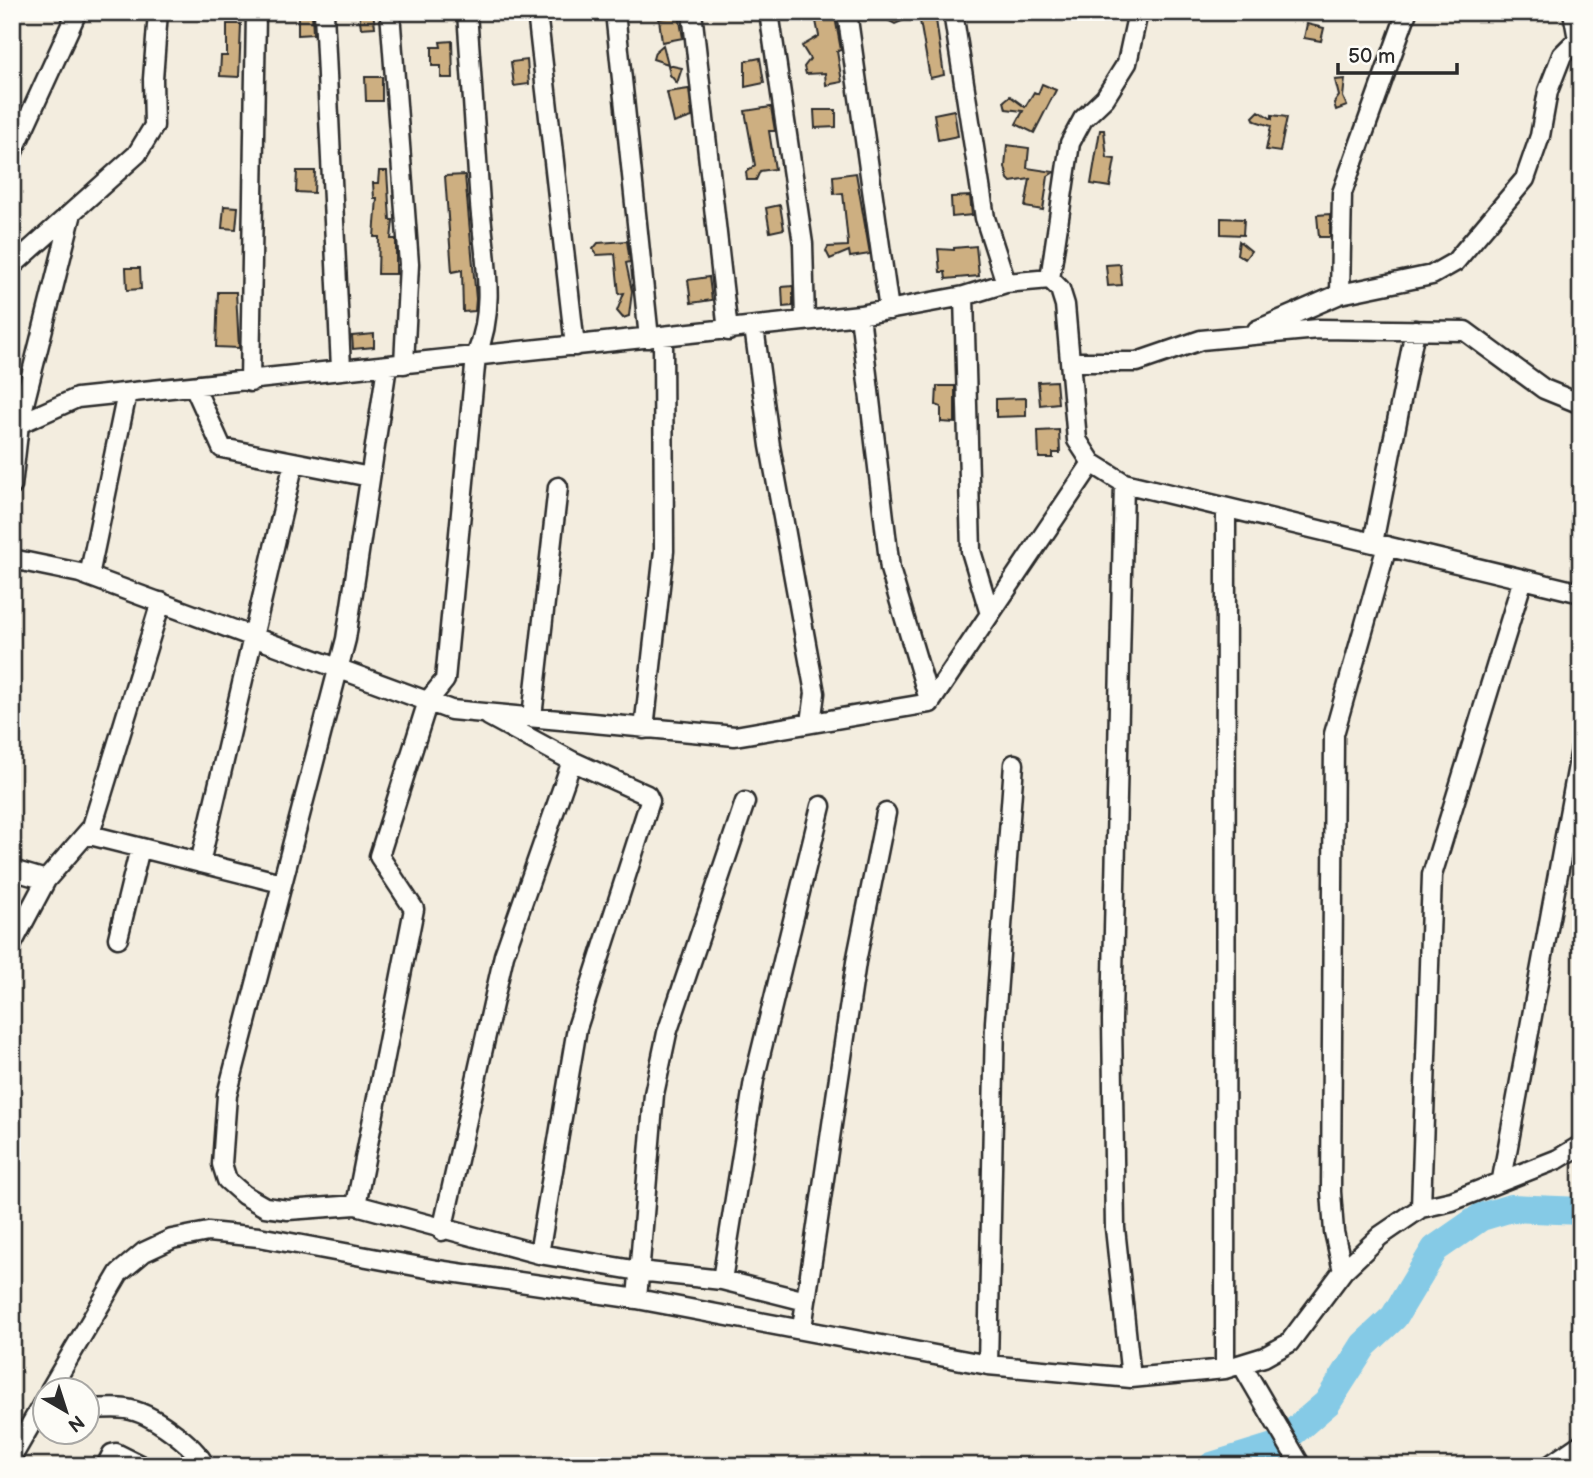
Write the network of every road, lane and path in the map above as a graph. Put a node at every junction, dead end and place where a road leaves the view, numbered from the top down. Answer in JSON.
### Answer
{"nodes":[{"id":1,"x":77,"y":12,"type":"edge"},
{"id":2,"x":158,"y":12,"type":"edge"},
{"id":3,"x":256,"y":12,"type":"edge"},
{"id":4,"x":324,"y":12,"type":"edge"},
{"id":5,"x":390,"y":12,"type":"edge"},
{"id":6,"x":467,"y":12,"type":"edge"},
{"id":7,"x":537,"y":12,"type":"edge"},
{"id":8,"x":615,"y":12,"type":"edge"},
{"id":9,"x":692,"y":12,"type":"edge"},
{"id":10,"x":769,"y":12,"type":"edge"},
{"id":11,"x":847,"y":12,"type":"edge"},
{"id":12,"x":953,"y":12,"type":"edge"},
{"id":13,"x":1138,"y":12,"type":"edge"},
{"id":14,"x":1407,"y":12,"type":"edge"},
{"id":15,"x":1573,"y":12,"type":"edge"},
{"id":16,"x":1579,"y":37,"type":"edge"},
{"id":17,"x":12,"y":154,"type":"edge"},
{"id":18,"x":72,"y":213,"type":"junction"},
{"id":19,"x":12,"y":266,"type":"edge"},
{"id":20,"x":1050,"y":279,"type":"junction"},
{"id":21,"x":1006,"y":283,"type":"junction"},
{"id":22,"x":1340,"y":294,"type":"junction"},
{"id":23,"x":964,"y":296,"type":"junction"},
{"id":24,"x":889,"y":310,"type":"junction"},
{"id":25,"x":860,"y":315,"type":"junction"},
{"id":26,"x":805,"y":321,"type":"junction"},
{"id":27,"x":754,"y":327,"type":"junction"},
{"id":28,"x":1415,"y":330,"type":"junction"},
{"id":29,"x":727,"y":331,"type":"junction"},
{"id":30,"x":1240,"y":336,"type":"junction"},
{"id":31,"x":656,"y":337,"type":"junction"},
{"id":32,"x":575,"y":346,"type":"junction"},
{"id":33,"x":476,"y":356,"type":"junction"},
{"id":34,"x":1072,"y":362,"type":"junction"},
{"id":35,"x":396,"y":365,"type":"junction"},
{"id":36,"x":341,"y":368,"type":"junction"},
{"id":37,"x":250,"y":382,"type":"junction"},
{"id":38,"x":194,"y":386,"type":"junction"},
{"id":39,"x":127,"y":393,"type":"junction"},
{"id":40,"x":1581,"y":404,"type":"edge"},
{"id":41,"x":16,"y":426,"type":"edge"},
{"id":42,"x":295,"y":462,"type":"junction"},
{"id":43,"x":1092,"y":463,"type":"junction"},
{"id":44,"x":370,"y":477,"type":"junction"},
{"id":45,"x":1124,"y":483,"type":"junction"},
{"id":46,"x":12,"y":486,"type":"edge"},
{"id":47,"x":558,"y":487,"type":"dead end"},
{"id":48,"x":1226,"y":508,"type":"junction"},
{"id":49,"x":1380,"y":545,"type":"junction"},
{"id":50,"x":12,"y":559,"type":"edge"},
{"id":51,"x":89,"y":576,"type":"junction"},
{"id":52,"x":1523,"y":579,"type":"junction"},
{"id":53,"x":1581,"y":593,"type":"edge"},
{"id":54,"x":161,"y":602,"type":"junction"},
{"id":55,"x":990,"y":614,"type":"junction"},
{"id":56,"x":252,"y":636,"type":"junction"},
{"id":57,"x":336,"y":667,"type":"junction"},
{"id":58,"x":428,"y":701,"type":"junction"},
{"id":59,"x":930,"y":703,"type":"junction"},
{"id":60,"x":479,"y":711,"type":"junction"},
{"id":61,"x":532,"y":717,"type":"junction"},
{"id":62,"x":811,"y":723,"type":"junction"},
{"id":63,"x":645,"y":729,"type":"junction"},
{"id":64,"x":1581,"y":749,"type":"edge"},
{"id":65,"x":572,"y":761,"type":"junction"},
{"id":66,"x":1014,"y":764,"type":"dead end"},
{"id":67,"x":745,"y":802,"type":"dead end"},
{"id":68,"x":821,"y":806,"type":"dead end"},
{"id":69,"x":886,"y":813,"type":"dead end"},
{"id":70,"x":86,"y":834,"type":"junction"},
{"id":71,"x":140,"y":848,"type":"junction"},
{"id":72,"x":200,"y":863,"type":"junction"},
{"id":73,"x":12,"y":870,"type":"edge"},
{"id":74,"x":46,"y":880,"type":"junction"},
{"id":75,"x":281,"y":884,"type":"junction"},
{"id":76,"x":118,"y":938,"type":"dead end"},
{"id":77,"x":12,"y":944,"type":"edge"},
{"id":78,"x":1581,"y":1145,"type":"edge"},
{"id":79,"x":1502,"y":1179,"type":"junction"},
{"id":80,"x":356,"y":1205,"type":"junction"},
{"id":81,"x":265,"y":1207,"type":"junction"},
{"id":82,"x":1421,"y":1208,"type":"junction"},
{"id":83,"x":442,"y":1231,"type":"junction"},
{"id":84,"x":259,"y":1237,"type":"junction"},
{"id":85,"x":539,"y":1254,"type":"junction"},
{"id":86,"x":639,"y":1271,"type":"junction"},
{"id":87,"x":1343,"y":1271,"type":"junction"},
{"id":88,"x":722,"y":1280,"type":"junction"},
{"id":89,"x":637,"y":1299,"type":"junction"},
{"id":90,"x":806,"y":1301,"type":"junction"},
{"id":91,"x":802,"y":1328,"type":"junction"},
{"id":92,"x":988,"y":1365,"type":"junction"},
{"id":93,"x":1233,"y":1367,"type":"junction"},
{"id":94,"x":58,"y":1376,"type":"edge"},
{"id":95,"x":1131,"y":1378,"type":"junction"},
{"id":96,"x":102,"y":1409,"type":"edge"},
{"id":97,"x":32,"y":1428,"type":"edge"},
{"id":98,"x":1581,"y":1444,"type":"edge"},
{"id":99,"x":12,"y":1457,"type":"edge"},
{"id":100,"x":106,"y":1466,"type":"edge"},
{"id":101,"x":142,"y":1466,"type":"edge"},
{"id":102,"x":205,"y":1466,"type":"edge"},
{"id":103,"x":1301,"y":1466,"type":"edge"},
{"id":104,"x":1549,"y":1466,"type":"edge"}],
"edges":[{"from":1,"to":17,"type":"street"},
{"from":2,"to":18,"type":"street"},
{"from":3,"to":37,"type":"street"},
{"from":4,"to":36,"type":"street"},
{"from":5,"to":35,"type":"street"},
{"from":6,"to":33,"type":"street"},
{"from":7,"to":32,"type":"street"},
{"from":8,"to":31,"type":"street"},
{"from":9,"to":29,"type":"street"},
{"from":10,"to":26,"type":"street"},
{"from":11,"to":24,"type":"street"},
{"from":12,"to":21,"type":"street"},
{"from":13,"to":20,"type":"street"},
{"from":14,"to":22,"type":"street"},
{"from":15,"to":16,"type":"street"},
{"from":16,"to":22,"type":"street"},
{"from":18,"to":19,"type":"street"},
{"from":18,"to":41,"type":"street"},
{"from":20,"to":21,"type":"street"},
{"from":20,"to":34,"type":"street"},
{"from":21,"to":23,"type":"street"},
{"from":22,"to":30,"type":"street"},
{"from":23,"to":24,"type":"street"},
{"from":23,"to":55,"type":"street"},
{"from":24,"to":25,"type":"street"},
{"from":25,"to":26,"type":"street"},
{"from":25,"to":59,"type":"street"},
{"from":26,"to":27,"type":"street"},
{"from":27,"to":29,"type":"street"},
{"from":27,"to":62,"type":"street"},
{"from":28,"to":30,"type":"street"},
{"from":28,"to":40,"type":"street"},
{"from":28,"to":49,"type":"street"},
{"from":29,"to":31,"type":"street"},
{"from":30,"to":34,"type":"street"},
{"from":31,"to":32,"type":"street"},
{"from":31,"to":63,"type":"street"},
{"from":32,"to":33,"type":"street"},
{"from":33,"to":35,"type":"street"},
{"from":33,"to":58,"type":"street"},
{"from":34,"to":43,"type":"street"},
{"from":35,"to":36,"type":"street"},
{"from":35,"to":44,"type":"street"},
{"from":36,"to":37,"type":"street"},
{"from":37,"to":38,"type":"street"},
{"from":38,"to":39,"type":"street"},
{"from":38,"to":42,"type":"street"},
{"from":39,"to":41,"type":"street"},
{"from":39,"to":51,"type":"street"},
{"from":41,"to":46,"type":"street"},
{"from":42,"to":44,"type":"street"},
{"from":42,"to":56,"type":"street"},
{"from":43,"to":45,"type":"street"},
{"from":43,"to":55,"type":"street"},
{"from":44,"to":57,"type":"street"},
{"from":45,"to":48,"type":"street"},
{"from":45,"to":95,"type":"street"},
{"from":47,"to":61,"type":"street"},
{"from":48,"to":49,"type":"street"},
{"from":48,"to":93,"type":"street"},
{"from":49,"to":52,"type":"street"},
{"from":49,"to":87,"type":"street"},
{"from":50,"to":51,"type":"street"},
{"from":51,"to":54,"type":"street"},
{"from":52,"to":53,"type":"street"},
{"from":52,"to":82,"type":"street"},
{"from":54,"to":56,"type":"street"},
{"from":54,"to":70,"type":"street"},
{"from":55,"to":59,"type":"street"},
{"from":56,"to":57,"type":"street"},
{"from":56,"to":72,"type":"street"},
{"from":57,"to":58,"type":"street"},
{"from":57,"to":75,"type":"street"},
{"from":58,"to":60,"type":"street"},
{"from":58,"to":80,"type":"street"},
{"from":59,"to":62,"type":"street"},
{"from":60,"to":61,"type":"street"},
{"from":60,"to":65,"type":"street"},
{"from":61,"to":63,"type":"street"},
{"from":62,"to":63,"type":"street"},
{"from":64,"to":79,"type":"street"},
{"from":65,"to":83,"type":"street"},
{"from":65,"to":85,"type":"street"},
{"from":66,"to":92,"type":"street"},
{"from":67,"to":86,"type":"street"},
{"from":68,"to":88,"type":"street"},
{"from":69,"to":90,"type":"street"},
{"from":70,"to":71,"type":"street"},
{"from":70,"to":74,"type":"street"},
{"from":71,"to":72,"type":"street"},
{"from":71,"to":76,"type":"street"},
{"from":72,"to":75,"type":"street"},
{"from":73,"to":74,"type":"street"},
{"from":74,"to":77,"type":"street"},
{"from":75,"to":81,"type":"street"},
{"from":78,"to":79,"type":"street"},
{"from":79,"to":82,"type":"street"},
{"from":80,"to":81,"type":"street"},
{"from":80,"to":83,"type":"street"},
{"from":81,"to":84,"type":"street"},
{"from":82,"to":87,"type":"street"},
{"from":83,"to":85,"type":"street"},
{"from":84,"to":89,"type":"street"},
{"from":84,"to":94,"type":"street"},
{"from":85,"to":86,"type":"street"},
{"from":86,"to":88,"type":"street"},
{"from":86,"to":89,"type":"street"},
{"from":87,"to":93,"type":"street"},
{"from":88,"to":90,"type":"street"},
{"from":89,"to":91,"type":"street"},
{"from":90,"to":91,"type":"street"},
{"from":91,"to":92,"type":"street"},
{"from":92,"to":95,"type":"street"},
{"from":93,"to":95,"type":"street"},
{"from":93,"to":103,"type":"street"},
{"from":96,"to":102,"type":"street"},
{"from":97,"to":99,"type":"street"},
{"from":98,"to":104,"type":"street"},
{"from":100,"to":101,"type":"street"}]}
